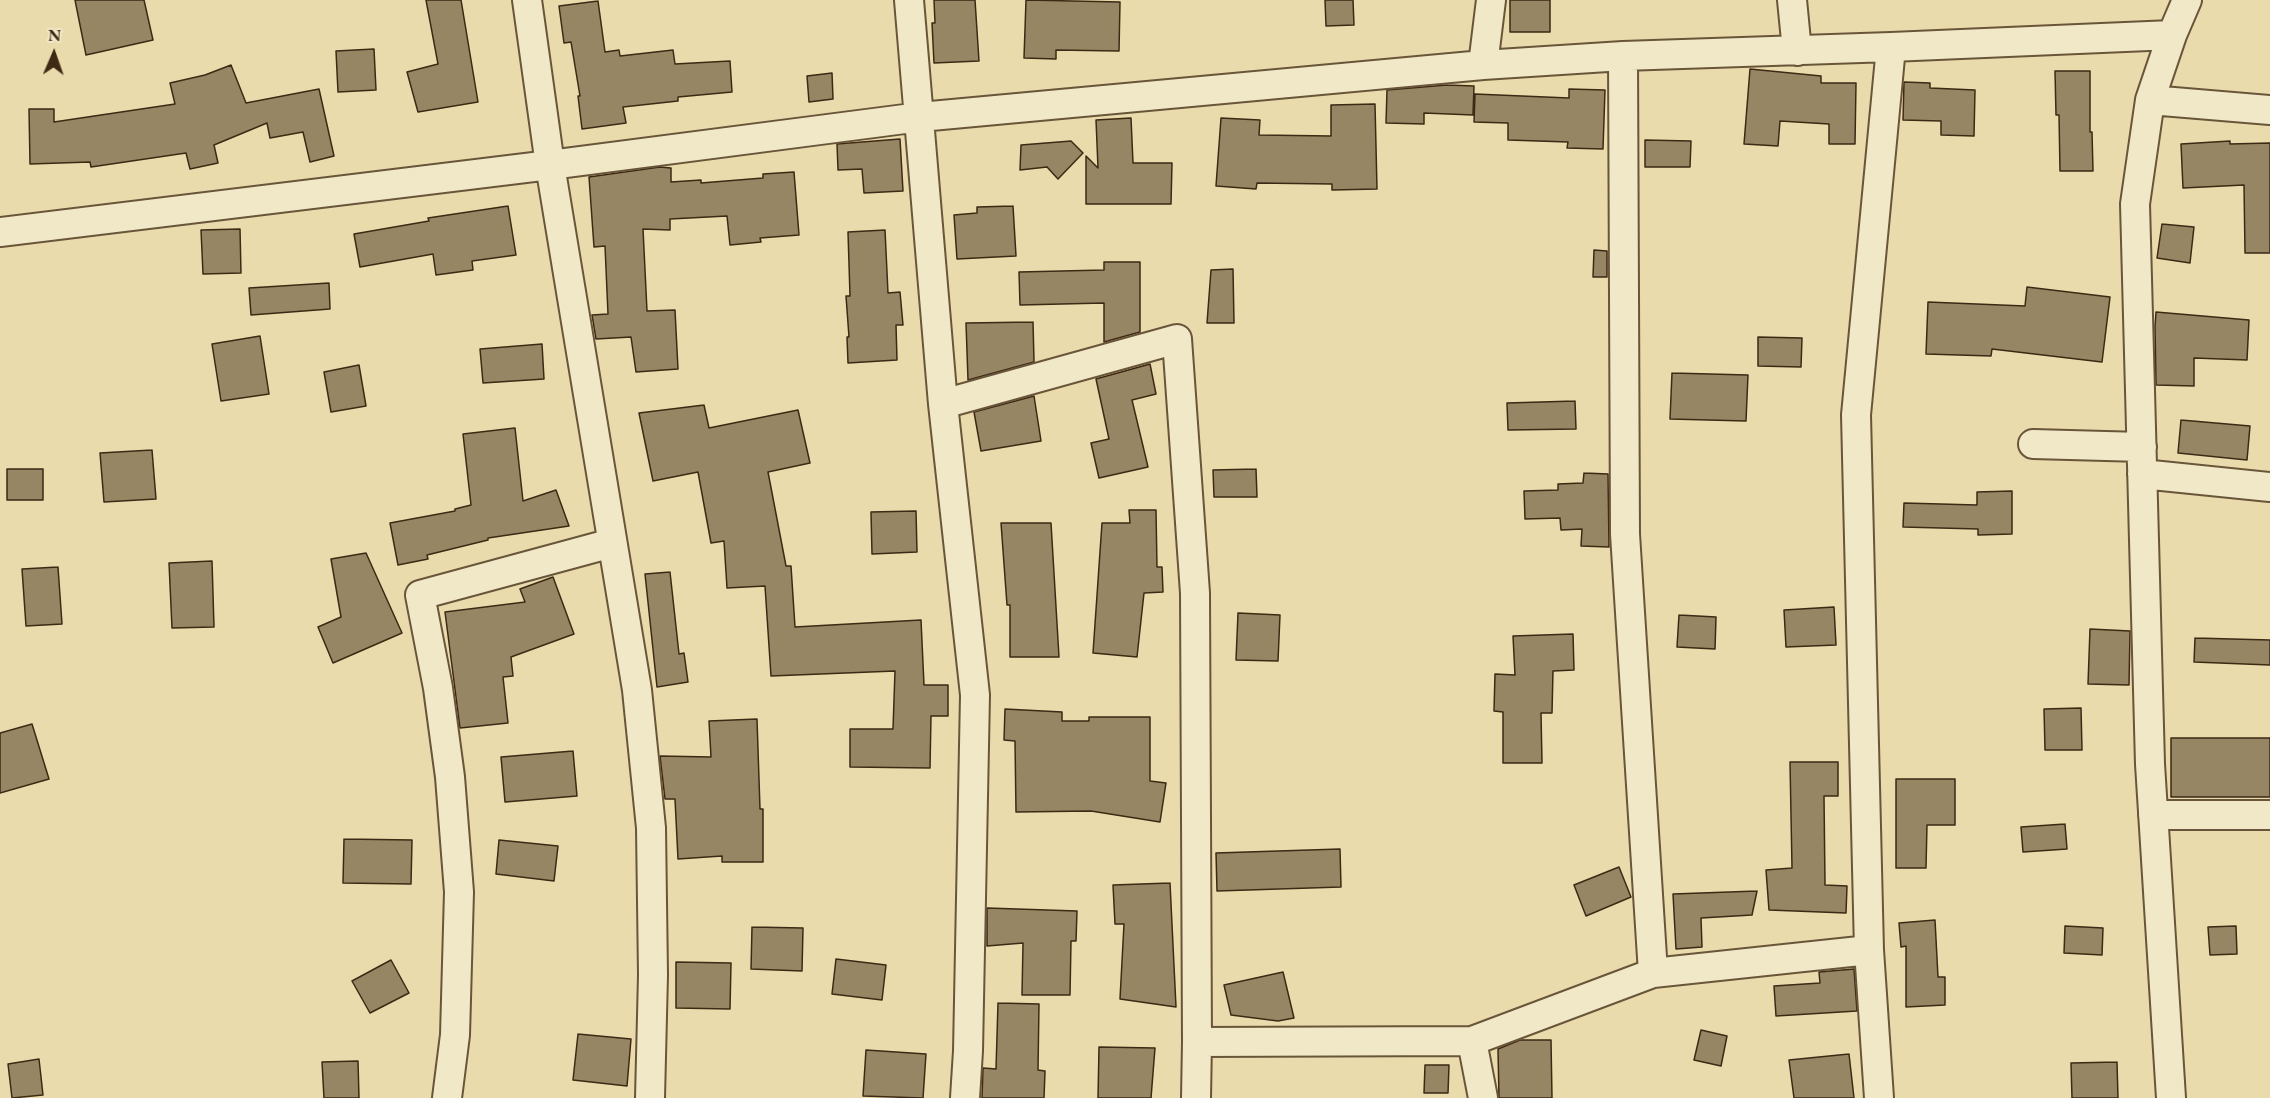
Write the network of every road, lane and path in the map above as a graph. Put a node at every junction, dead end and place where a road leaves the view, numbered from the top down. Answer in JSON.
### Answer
{"nodes":[{"id":1,"x":527,"y":0,"type":"edge"},
{"id":2,"x":909,"y":0,"type":"edge"},
{"id":3,"x":1491,"y":0,"type":"edge"},
{"id":4,"x":1792,"y":0,"type":"edge"},
{"id":5,"x":2187,"y":0,"type":"edge"},
{"id":6,"x":2172,"y":34,"type":"junction"},
{"id":7,"x":1891,"y":47,"type":"junction"},
{"id":8,"x":1797,"y":51,"type":"junction"},
{"id":9,"x":1623,"y":56,"type":"junction"},
{"id":10,"x":1483,"y":65,"type":"junction"},
{"id":11,"x":2150,"y":100,"type":"junction"},
{"id":12,"x":2270,"y":110,"type":"edge"},
{"id":13,"x":920,"y":117,"type":"junction"},
{"id":14,"x":550,"y":165,"type":"junction"},
{"id":15,"x":0,"y":232,"type":"edge"},
{"id":16,"x":943,"y":404,"type":"junction"},
{"id":17,"x":2033,"y":444,"type":"dead end"},
{"id":18,"x":2142,"y":461,"type":"junction"},
{"id":19,"x":2270,"y":487,"type":"edge"},
{"id":20,"x":612,"y":543,"type":"junction"},
{"id":21,"x":2153,"y":815,"type":"junction"},
{"id":22,"x":2270,"y":815,"type":"edge"},
{"id":23,"x":1869,"y":950,"type":"junction"},
{"id":24,"x":1653,"y":973,"type":"junction"},
{"id":25,"x":1472,"y":1041,"type":"junction"},
{"id":26,"x":1197,"y":1042,"type":"junction"},
{"id":27,"x":447,"y":1098,"type":"edge"},
{"id":28,"x":650,"y":1098,"type":"edge"},
{"id":29,"x":964,"y":1098,"type":"edge"},
{"id":30,"x":1196,"y":1098,"type":"edge"},
{"id":31,"x":1483,"y":1098,"type":"edge"},
{"id":32,"x":1879,"y":1098,"type":"edge"},
{"id":33,"x":2171,"y":1098,"type":"edge"}],
"edges":[{"from":1,"to":14,"type":"street"},
{"from":2,"to":13,"type":"street"},
{"from":3,"to":10,"type":"street"},
{"from":4,"to":8,"type":"street"},
{"from":5,"to":6,"type":"street"},
{"from":6,"to":7,"type":"street"},
{"from":6,"to":11,"type":"street"},
{"from":7,"to":8,"type":"street"},
{"from":7,"to":23,"type":"street"},
{"from":8,"to":9,"type":"street"},
{"from":9,"to":10,"type":"street"},
{"from":9,"to":24,"type":"street"},
{"from":10,"to":13,"type":"street"},
{"from":11,"to":12,"type":"street"},
{"from":11,"to":18,"type":"street"},
{"from":13,"to":14,"type":"street"},
{"from":13,"to":16,"type":"street"},
{"from":14,"to":15,"type":"street"},
{"from":14,"to":20,"type":"street"},
{"from":16,"to":26,"type":"street"},
{"from":16,"to":29,"type":"street"},
{"from":17,"to":18,"type":"street"},
{"from":18,"to":19,"type":"street"},
{"from":18,"to":21,"type":"street"},
{"from":20,"to":27,"type":"street"},
{"from":20,"to":28,"type":"street"},
{"from":21,"to":22,"type":"street"},
{"from":21,"to":33,"type":"street"},
{"from":23,"to":24,"type":"street"},
{"from":23,"to":32,"type":"street"},
{"from":24,"to":25,"type":"street"},
{"from":25,"to":26,"type":"street"},
{"from":25,"to":31,"type":"street"},
{"from":26,"to":30,"type":"street"}]}
